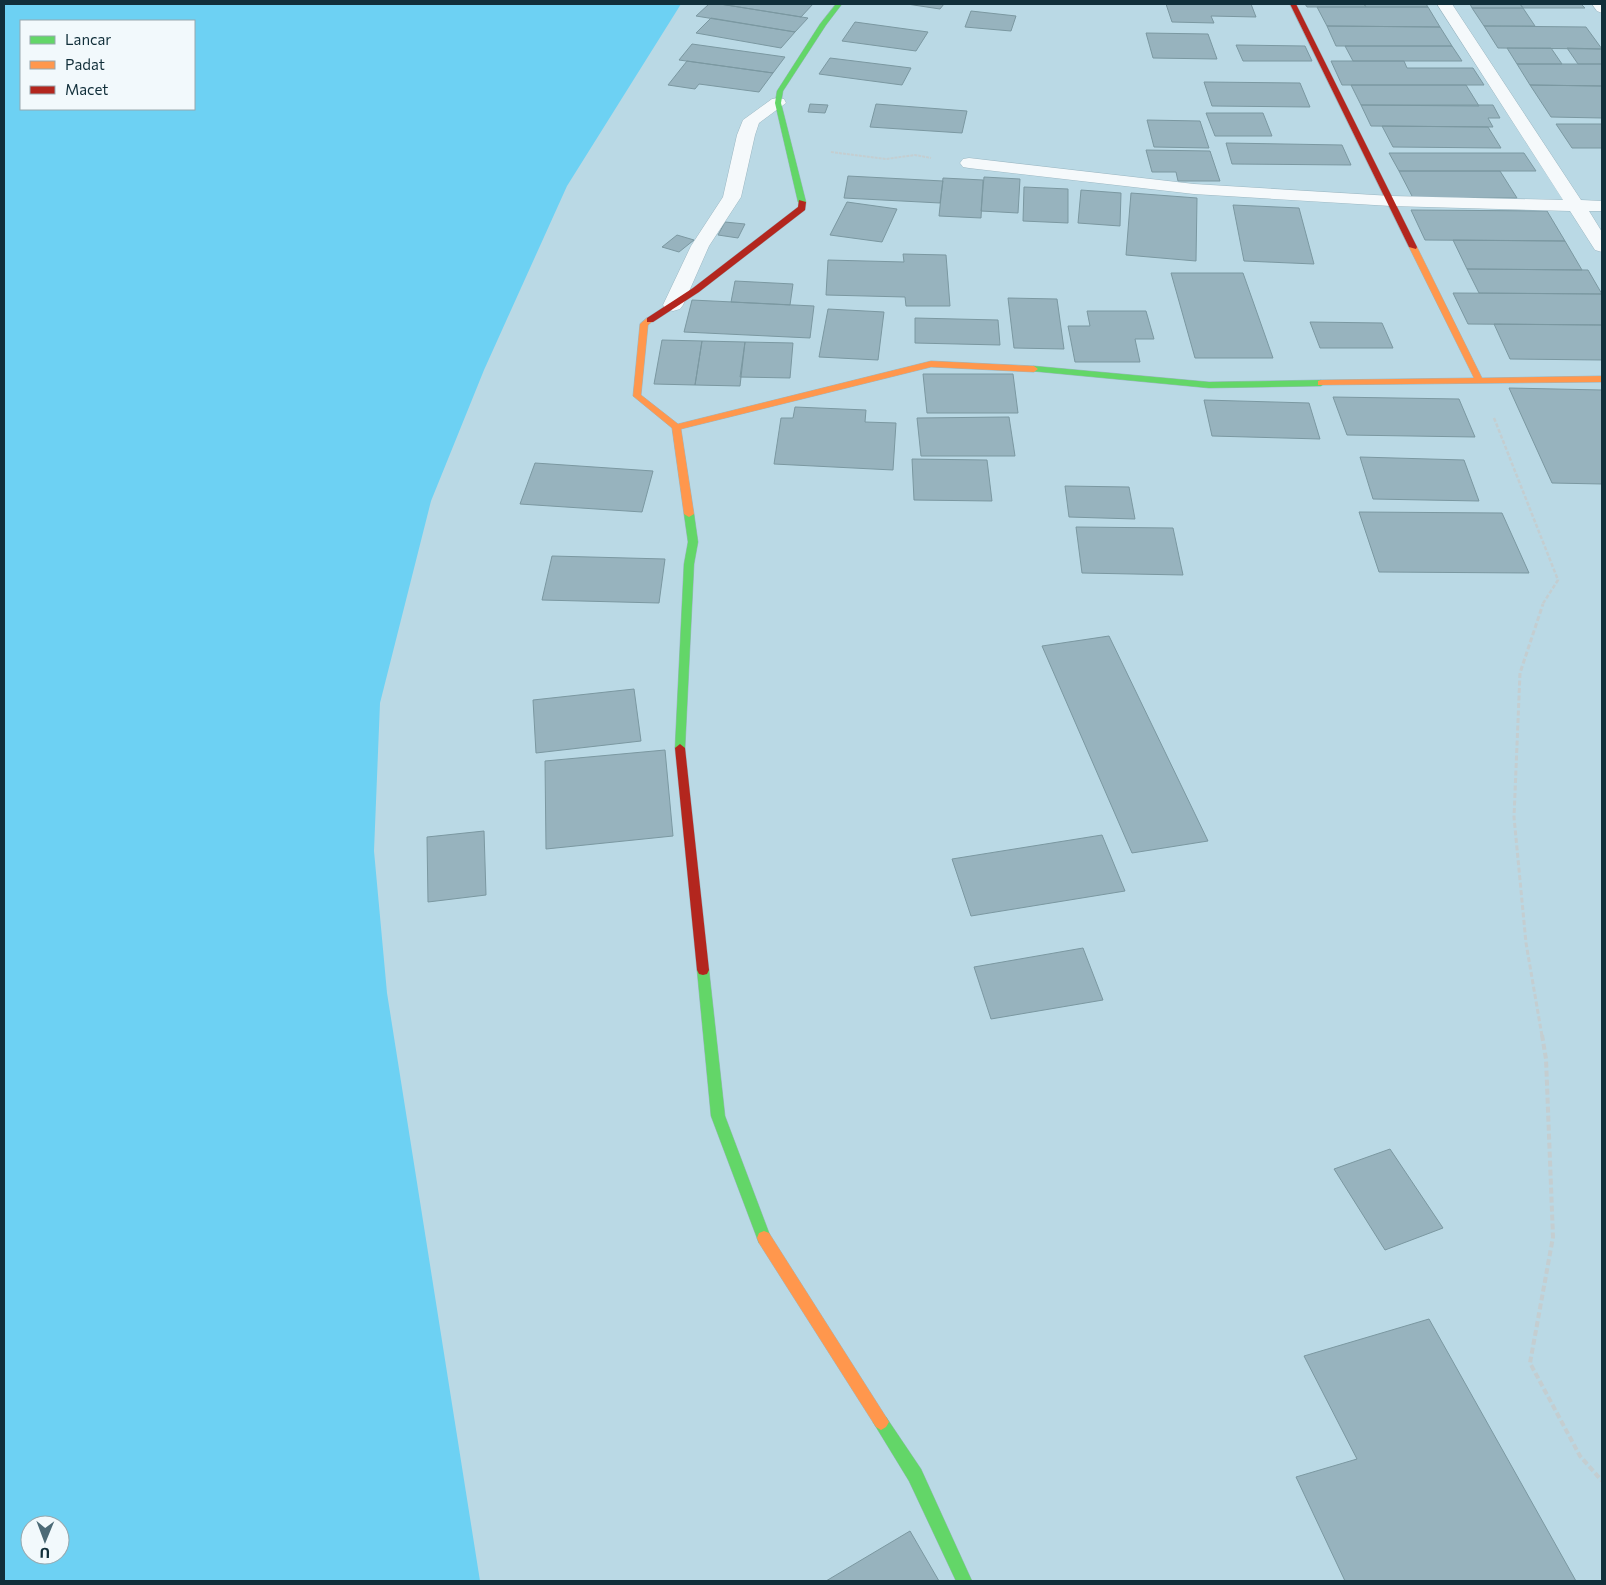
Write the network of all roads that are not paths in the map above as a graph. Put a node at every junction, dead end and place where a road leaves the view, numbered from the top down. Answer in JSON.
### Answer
{"nodes":[{"id":1,"x":839,"y":4,"type":"edge"},
{"id":2,"x":1293,"y":4,"type":"edge"},
{"id":3,"x":1444,"y":4,"type":"edge"},
{"id":4,"x":1599,"y":4,"type":"edge"},
{"id":5,"x":1602,"y":8,"type":"edge"},
{"id":6,"x":778,"y":103,"type":"junction"},
{"id":7,"x":969,"y":163,"type":"road end"},
{"id":8,"x":1391,"y":201,"type":"junction"},
{"id":9,"x":1577,"y":206,"type":"junction"},
{"id":10,"x":1602,"y":206,"type":"edge"},
{"id":11,"x":1602,"y":246,"type":"edge"},
{"id":12,"x":673,"y":305,"type":"junction"},
{"id":13,"x":1602,"y":379,"type":"edge"},
{"id":14,"x":1479,"y":380,"type":"junction"},
{"id":15,"x":676,"y":427,"type":"junction"},
{"id":16,"x":964,"y":1581,"type":"edge"}],
"edges":[{"from":1,"to":6,"type":"street"},
{"from":2,"to":8,"type":"street"},
{"from":3,"to":9,"type":"street"},
{"from":4,"to":5,"type":"street"},
{"from":6,"to":12,"type":"street"},
{"from":6,"to":12,"type":"street"},
{"from":7,"to":8,"type":"street"},
{"from":8,"to":9,"type":"street"},
{"from":8,"to":14,"type":"street"},
{"from":9,"to":10,"type":"street"},
{"from":9,"to":11,"type":"street"},
{"from":12,"to":15,"type":"street"},
{"from":13,"to":14,"type":"street"},
{"from":14,"to":15,"type":"street"},
{"from":15,"to":16,"type":"street"}]}
